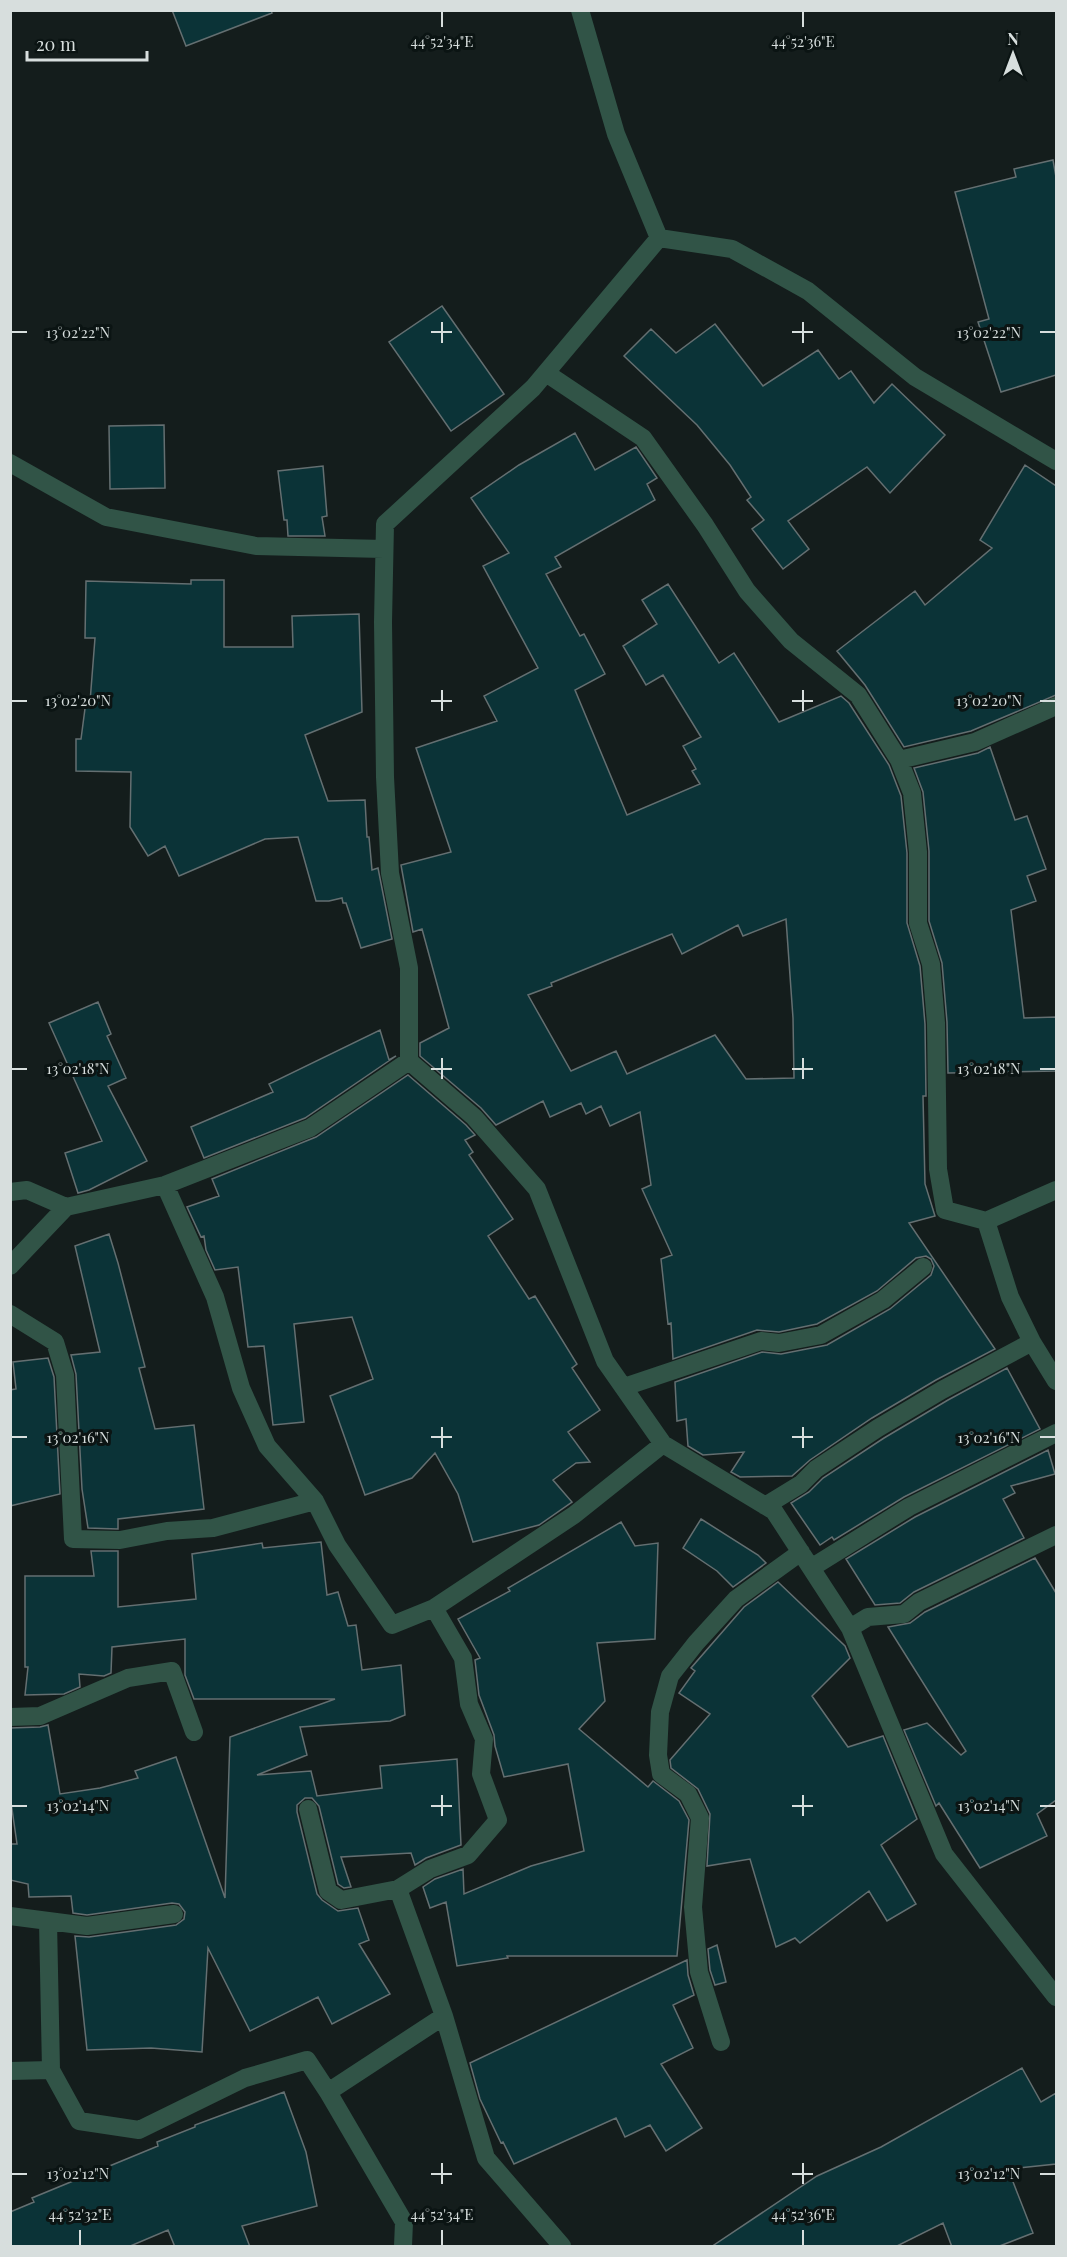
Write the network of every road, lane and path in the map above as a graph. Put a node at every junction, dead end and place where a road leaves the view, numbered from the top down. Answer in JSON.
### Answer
{"nodes":[{"id":1,"x":580,"y":10,"type":"edge"},
{"id":2,"x":659,"y":238,"type":"junction"},
{"id":3,"x":546,"y":373,"type":"junction"},
{"id":4,"x":1056,"y":461,"type":"edge"},
{"id":5,"x":10,"y":463,"type":"edge"},
{"id":6,"x":384,"y":549,"type":"junction"},
{"id":7,"x":1056,"y":706,"type":"edge"},
{"id":8,"x":899,"y":760,"type":"junction"},
{"id":9,"x":409,"y":1060,"type":"junction"},
{"id":10,"x":165,"y":1185,"type":"junction"},
{"id":11,"x":1056,"y":1190,"type":"edge"},
{"id":12,"x":10,"y":1192,"type":"edge"},
{"id":13,"x":66,"y":1207,"type":"junction"},
{"id":14,"x":986,"y":1221,"type":"junction"},
{"id":15,"x":10,"y":1266,"type":"edge"},
{"id":16,"x":923,"y":1267,"type":"dead end"},
{"id":17,"x":10,"y":1314,"type":"edge"},
{"id":18,"x":1032,"y":1342,"type":"junction"},
{"id":19,"x":1056,"y":1380,"type":"edge"},
{"id":20,"x":624,"y":1387,"type":"junction"},
{"id":21,"x":1056,"y":1433,"type":"edge"},
{"id":22,"x":663,"y":1444,"type":"junction"},
{"id":23,"x":315,"y":1502,"type":"junction"},
{"id":24,"x":765,"y":1506,"type":"junction"},
{"id":25,"x":1056,"y":1534,"type":"edge"},
{"id":26,"x":806,"y":1560,"type":"junction"},
{"id":27,"x":434,"y":1608,"type":"junction"},
{"id":28,"x":850,"y":1628,"type":"junction"},
{"id":29,"x":10,"y":1717,"type":"edge"},
{"id":30,"x":194,"y":1732,"type":"dead end"},
{"id":31,"x":308,"y":1809,"type":"dead end"},
{"id":32,"x":398,"y":1889,"type":"junction"},
{"id":33,"x":174,"y":1914,"type":"dead end"},
{"id":34,"x":10,"y":1916,"type":"edge"},
{"id":35,"x":48,"y":1921,"type":"junction"},
{"id":36,"x":1056,"y":1997,"type":"edge"},
{"id":37,"x":444,"y":2016,"type":"junction"},
{"id":38,"x":721,"y":2042,"type":"dead end"},
{"id":39,"x":51,"y":2070,"type":"junction"},
{"id":40,"x":10,"y":2071,"type":"edge"},
{"id":41,"x":328,"y":2092,"type":"junction"},
{"id":42,"x":404,"y":2247,"type":"edge"},
{"id":43,"x":562,"y":2247,"type":"edge"}],
"edges":[{"from":1,"to":2,"type":"street"},
{"from":2,"to":3,"type":"street"},
{"from":2,"to":4,"type":"street"},
{"from":3,"to":6,"type":"street"},
{"from":3,"to":8,"type":"street"},
{"from":5,"to":6,"type":"street"},
{"from":6,"to":9,"type":"street"},
{"from":7,"to":8,"type":"street"},
{"from":8,"to":14,"type":"street"},
{"from":9,"to":10,"type":"street"},
{"from":9,"to":20,"type":"street"},
{"from":10,"to":13,"type":"street"},
{"from":10,"to":23,"type":"street"},
{"from":11,"to":14,"type":"street"},
{"from":12,"to":13,"type":"street"},
{"from":13,"to":15,"type":"street"},
{"from":14,"to":18,"type":"street"},
{"from":16,"to":20,"type":"street"},
{"from":17,"to":23,"type":"street"},
{"from":18,"to":19,"type":"street"},
{"from":18,"to":24,"type":"street"},
{"from":20,"to":22,"type":"street"},
{"from":21,"to":26,"type":"street"},
{"from":22,"to":24,"type":"street"},
{"from":22,"to":27,"type":"street"},
{"from":23,"to":27,"type":"street"},
{"from":24,"to":26,"type":"street"},
{"from":25,"to":28,"type":"street"},
{"from":26,"to":28,"type":"street"},
{"from":26,"to":38,"type":"street"},
{"from":27,"to":32,"type":"street"},
{"from":28,"to":36,"type":"street"},
{"from":29,"to":30,"type":"street"},
{"from":31,"to":32,"type":"street"},
{"from":32,"to":37,"type":"street"},
{"from":33,"to":35,"type":"street"},
{"from":34,"to":35,"type":"street"},
{"from":35,"to":39,"type":"street"},
{"from":37,"to":41,"type":"street"},
{"from":37,"to":43,"type":"street"},
{"from":39,"to":40,"type":"street"},
{"from":39,"to":41,"type":"street"},
{"from":41,"to":42,"type":"street"}]}
